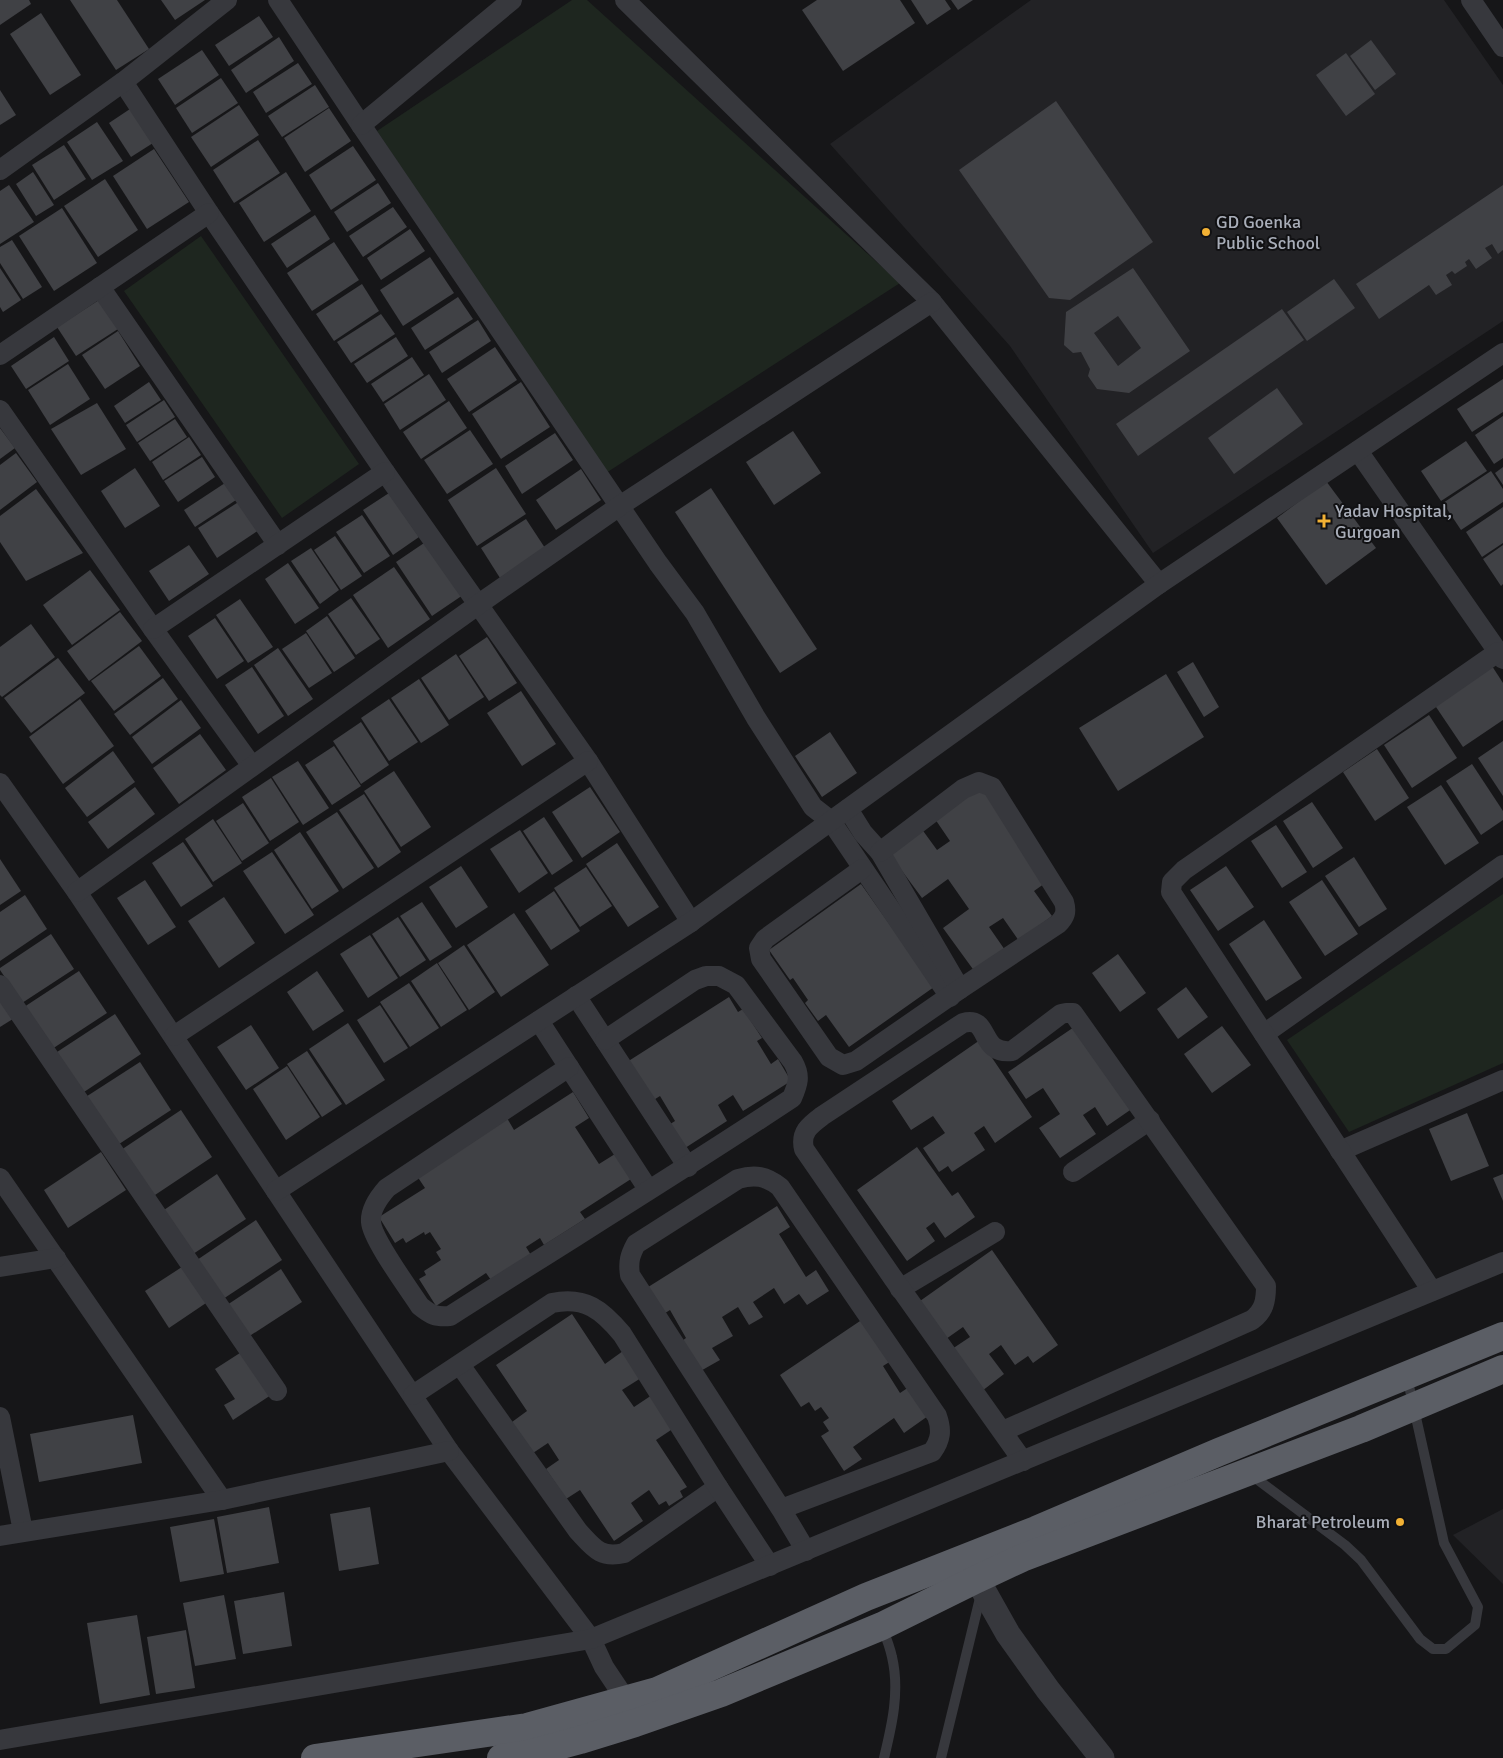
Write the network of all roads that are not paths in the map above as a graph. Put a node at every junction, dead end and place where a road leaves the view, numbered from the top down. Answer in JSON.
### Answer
{"nodes":[{"id":1,"x":227,"y":0,"type":"edge"},
{"id":2,"x":278,"y":0,"type":"edge"},
{"id":3,"x":512,"y":0,"type":"edge"},
{"id":4,"x":625,"y":0,"type":"edge"},
{"id":5,"x":1471,"y":0,"type":"edge"},
{"id":6,"x":1503,"y":47,"type":"edge"},
{"id":7,"x":123,"y":82,"type":"junction"},
{"id":8,"x":361,"y":125,"type":"junction"},
{"id":9,"x":0,"y":170,"type":"edge"},
{"id":10,"x":209,"y":213,"type":"junction"},
{"id":11,"x":100,"y":287,"type":"junction"},
{"id":12,"x":932,"y":302,"type":"junction"},
{"id":13,"x":1503,"y":353,"type":"edge"},
{"id":14,"x":0,"y":355,"type":"edge"},
{"id":15,"x":0,"y":410,"type":"edge"},
{"id":16,"x":1358,"y":451,"type":"junction"},
{"id":17,"x":385,"y":472,"type":"junction"},
{"id":18,"x":621,"y":505,"type":"junction"},
{"id":19,"x":278,"y":545,"type":"junction"},
{"id":20,"x":1159,"y":584,"type":"junction"},
{"id":21,"x":479,"y":604,"type":"junction"},
{"id":22,"x":153,"y":629,"type":"junction"},
{"id":23,"x":1501,"y":655,"type":"edge"},
{"id":24,"x":588,"y":761,"type":"junction"},
{"id":25,"x":252,"y":766,"type":"junction"},
{"id":26,"x":0,"y":783,"type":"edge"},
{"id":27,"x":848,"y":809,"type":"junction"},
{"id":28,"x":831,"y":821,"type":"junction"},
{"id":29,"x":880,"y":852,"type":"junction"},
{"id":30,"x":1503,"y":865,"type":"edge"},
{"id":31,"x":862,"y":869,"type":"junction"},
{"id":32,"x":77,"y":892,"type":"junction"},
{"id":33,"x":691,"y":922,"type":"junction"},
{"id":34,"x":0,"y":985,"type":"edge"},
{"id":35,"x":955,"y":993,"type":"junction"},
{"id":36,"x":576,"y":996,"type":"junction"},
{"id":37,"x":539,"y":1021,"type":"junction"},
{"id":38,"x":1264,"y":1034,"type":"junction"},
{"id":39,"x":174,"y":1036,"type":"junction"},
{"id":40,"x":605,"y":1040,"type":"junction"},
{"id":41,"x":569,"y":1068,"type":"junction"},
{"id":42,"x":1503,"y":1080,"type":"edge"},
{"id":43,"x":1150,"y":1120,"type":"junction"},
{"id":44,"x":1340,"y":1151,"type":"junction"},
{"id":45,"x":688,"y":1167,"type":"junction"},
{"id":46,"x":1073,"y":1172,"type":"dead end"},
{"id":47,"x":0,"y":1178,"type":"edge"},
{"id":48,"x":648,"y":1189,"type":"junction"},
{"id":49,"x":276,"y":1191,"type":"junction"},
{"id":50,"x":995,"y":1232,"type":"dead end"},
{"id":51,"x":56,"y":1258,"type":"junction"},
{"id":52,"x":1503,"y":1262,"type":"edge"},
{"id":53,"x":0,"y":1267,"type":"edge"},
{"id":54,"x":900,"y":1289,"type":"junction"},
{"id":55,"x":1432,"y":1291,"type":"junction"},
{"id":56,"x":1503,"y":1336,"type":"edge"},
{"id":57,"x":460,"y":1365,"type":"junction"},
{"id":58,"x":1503,"y":1368,"type":"edge"},
{"id":59,"x":1406,"y":1376,"type":"junction"},
{"id":60,"x":277,"y":1391,"type":"dead end"},
{"id":61,"x":413,"y":1395,"type":"junction"},
{"id":62,"x":1413,"y":1407,"type":"junction"},
{"id":63,"x":0,"y":1417,"type":"edge"},
{"id":64,"x":1003,"y":1431,"type":"junction"},
{"id":65,"x":449,"y":1451,"type":"junction"},
{"id":66,"x":1023,"y":1461,"type":"junction"},
{"id":67,"x":1248,"y":1472,"type":"junction"},
{"id":68,"x":718,"y":1487,"type":"junction"},
{"id":69,"x":222,"y":1500,"type":"junction"},
{"id":70,"x":781,"y":1509,"type":"junction"},
{"id":71,"x":23,"y":1532,"type":"junction"},
{"id":72,"x":0,"y":1536,"type":"edge"},
{"id":73,"x":806,"y":1551,"type":"junction"},
{"id":74,"x":770,"y":1566,"type":"junction"},
{"id":75,"x":980,"y":1584,"type":"junction"},
{"id":76,"x":882,"y":1626,"type":"junction"},
{"id":77,"x":591,"y":1639,"type":"junction"},
{"id":78,"x":630,"y":1712,"type":"junction"},
{"id":79,"x":0,"y":1740,"type":"edge"},
{"id":80,"x":315,"y":1758,"type":"edge"},
{"id":81,"x":501,"y":1758,"type":"edge"},
{"id":82,"x":884,"y":1758,"type":"edge"},
{"id":83,"x":941,"y":1758,"type":"edge"},
{"id":84,"x":1102,"y":1758,"type":"edge"}],
"edges":[{"from":1,"to":7,"type":"street"},
{"from":2,"to":8,"type":"street"},
{"from":3,"to":8,"type":"street"},
{"from":4,"to":12,"type":"street"},
{"from":5,"to":6,"type":"street"},
{"from":7,"to":9,"type":"street"},
{"from":7,"to":10,"type":"street"},
{"from":8,"to":18,"type":"street"},
{"from":10,"to":11,"type":"street"},
{"from":10,"to":17,"type":"street"},
{"from":11,"to":14,"type":"street"},
{"from":11,"to":19,"type":"street"},
{"from":12,"to":18,"type":"street"},
{"from":12,"to":20,"type":"street"},
{"from":13,"to":16,"type":"street"},
{"from":15,"to":22,"type":"street"},
{"from":16,"to":20,"type":"street"},
{"from":16,"to":23,"type":"street"},
{"from":17,"to":19,"type":"street"},
{"from":17,"to":21,"type":"street"},
{"from":18,"to":21,"type":"street"},
{"from":18,"to":28,"type":"street"},
{"from":19,"to":22,"type":"street"},
{"from":20,"to":27,"type":"street"},
{"from":21,"to":24,"type":"street"},
{"from":21,"to":25,"type":"street"},
{"from":22,"to":25,"type":"street"},
{"from":23,"to":38,"type":"street"},
{"from":24,"to":33,"type":"street"},
{"from":24,"to":39,"type":"street"},
{"from":25,"to":32,"type":"street"},
{"from":26,"to":32,"type":"street"},
{"from":27,"to":28,"type":"street"},
{"from":27,"to":29,"type":"street"},
{"from":28,"to":31,"type":"street"},
{"from":28,"to":33,"type":"street"},
{"from":29,"to":35,"type":"street"},
{"from":29,"to":35,"type":"street"},
{"from":30,"to":38,"type":"street"},
{"from":31,"to":35,"type":"street"},
{"from":31,"to":35,"type":"street"},
{"from":32,"to":39,"type":"street"},
{"from":33,"to":36,"type":"street"},
{"from":34,"to":60,"type":"street"},
{"from":36,"to":37,"type":"street"},
{"from":36,"to":40,"type":"street"},
{"from":37,"to":41,"type":"street"},
{"from":37,"to":49,"type":"street"},
{"from":38,"to":44,"type":"street"},
{"from":39,"to":49,"type":"street"},
{"from":40,"to":45,"type":"street"},
{"from":40,"to":45,"type":"street"},
{"from":41,"to":48,"type":"street"},
{"from":41,"to":48,"type":"street"},
{"from":42,"to":44,"type":"street"},
{"from":43,"to":46,"type":"street"},
{"from":43,"to":54,"type":"street"},
{"from":43,"to":64,"type":"street"},
{"from":44,"to":55,"type":"street"},
{"from":45,"to":48,"type":"street"},
{"from":47,"to":51,"type":"street"},
{"from":49,"to":61,"type":"street"},
{"from":50,"to":54,"type":"street"},
{"from":51,"to":53,"type":"street"},
{"from":51,"to":69,"type":"street"},
{"from":52,"to":55,"type":"street"},
{"from":54,"to":64,"type":"street"},
{"from":55,"to":66,"type":"street"},
{"from":56,"to":59,"type":"highway"},
{"from":57,"to":61,"type":"street"},
{"from":57,"to":68,"type":"street"},
{"from":57,"to":68,"type":"street"},
{"from":58,"to":62,"type":"highway"},
{"from":59,"to":62,"type":"lane"},
{"from":59,"to":78,"type":"highway"},
{"from":61,"to":65,"type":"street"},
{"from":62,"to":67,"type":"highway"},
{"from":62,"to":67,"type":"lane"},
{"from":63,"to":71,"type":"street"},
{"from":64,"to":66,"type":"street"},
{"from":65,"to":69,"type":"street"},
{"from":65,"to":77,"type":"street"},
{"from":66,"to":73,"type":"street"},
{"from":67,"to":75,"type":"highway"},
{"from":68,"to":74,"type":"street"},
{"from":69,"to":71,"type":"street"},
{"from":70,"to":70,"type":"street"},
{"from":70,"to":73,"type":"street"},
{"from":71,"to":72,"type":"street"},
{"from":73,"to":74,"type":"street"},
{"from":74,"to":77,"type":"street"},
{"from":75,"to":76,"type":"highway"},
{"from":75,"to":83,"type":"lane"},
{"from":75,"to":84,"type":"street"},
{"from":76,"to":78,"type":"highway"},
{"from":76,"to":82,"type":"lane"},
{"from":77,"to":78,"type":"street"},
{"from":77,"to":79,"type":"street"},
{"from":78,"to":80,"type":"highway"},
{"from":78,"to":81,"type":"highway"}]}
